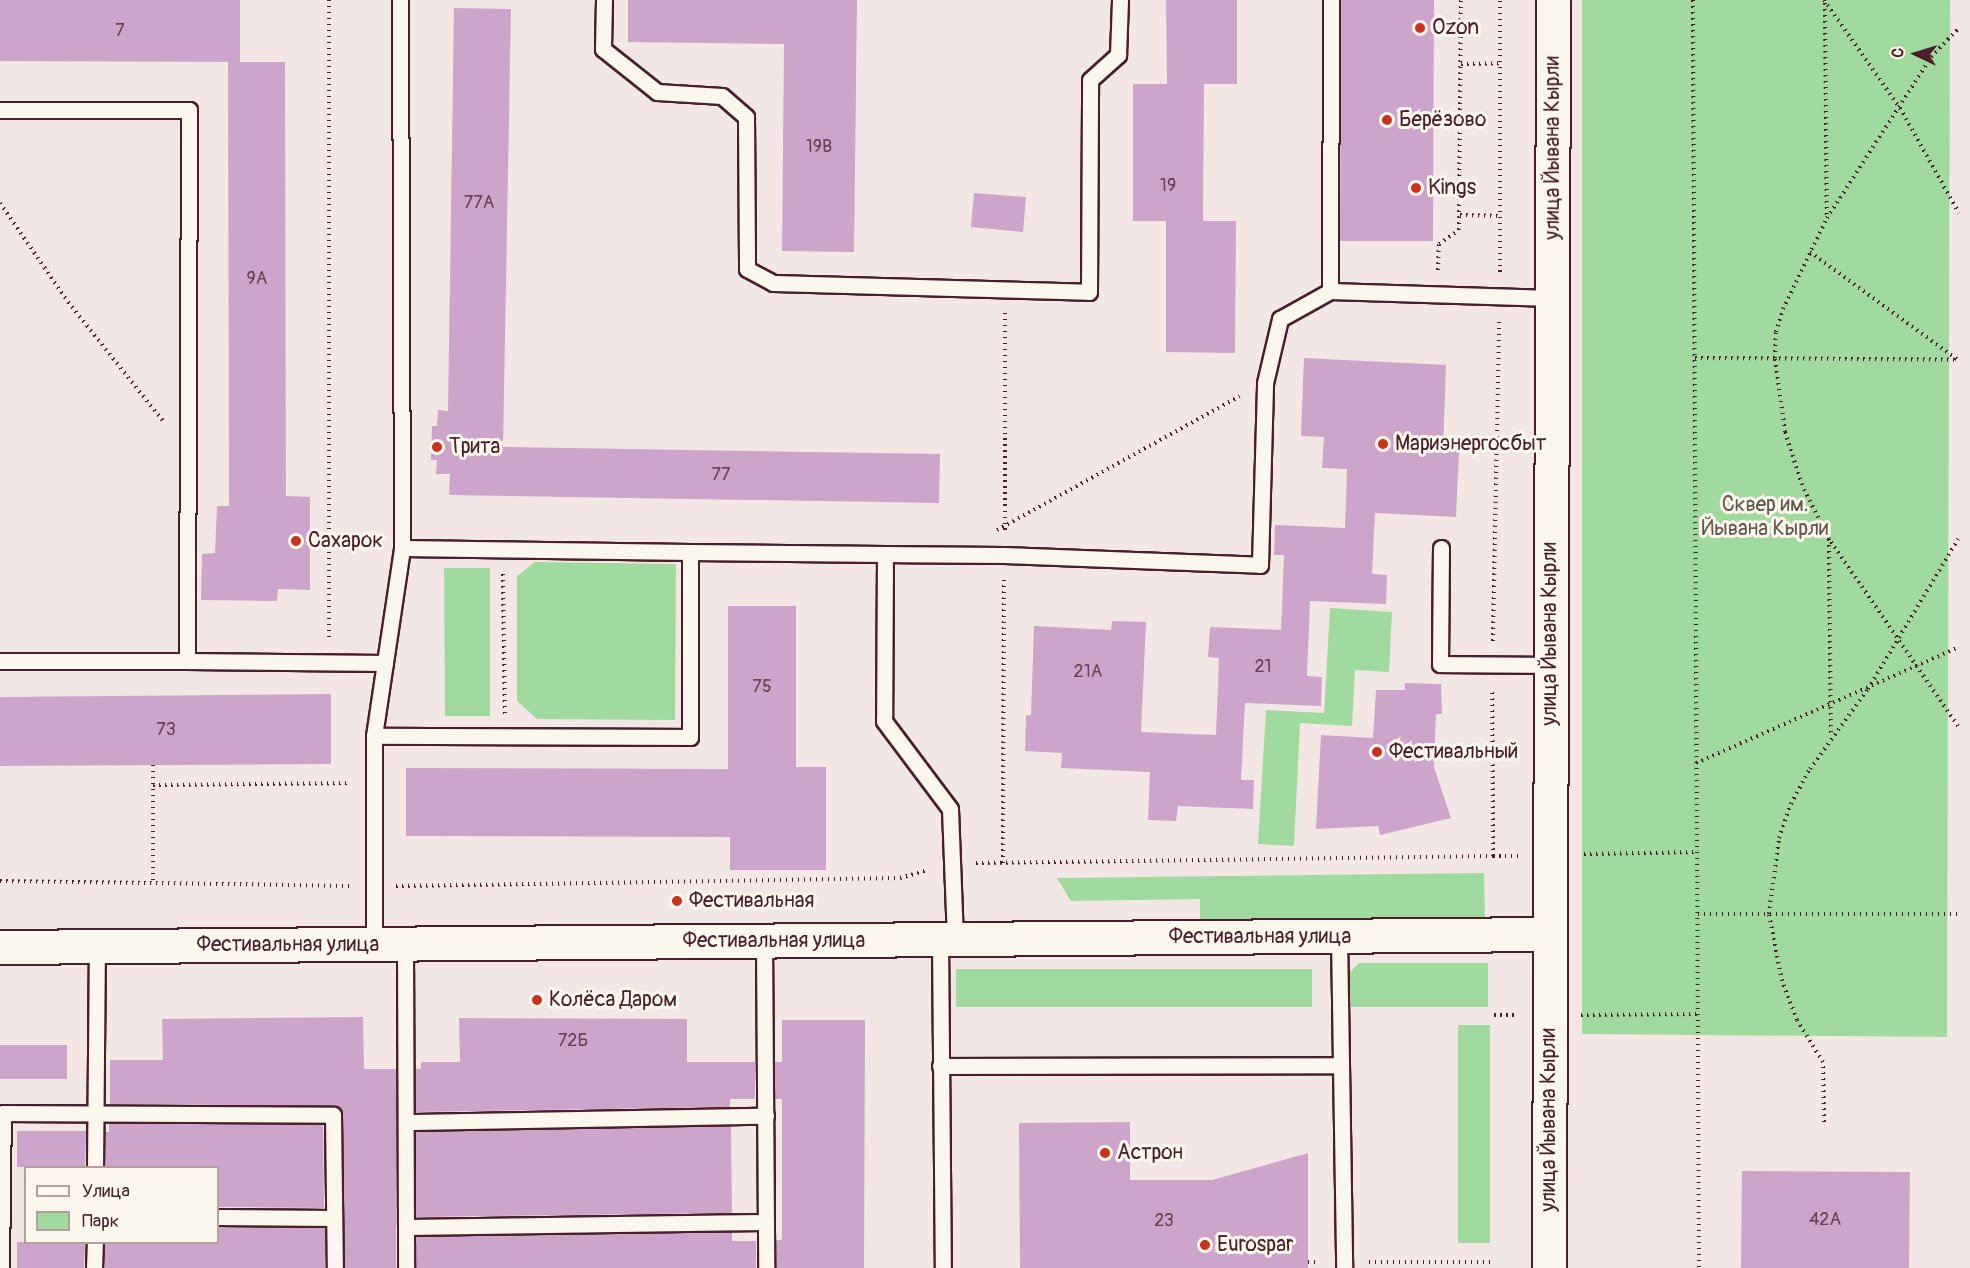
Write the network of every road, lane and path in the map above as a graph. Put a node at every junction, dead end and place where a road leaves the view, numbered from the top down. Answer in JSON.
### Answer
{"nodes":[{"id":1,"x":329,"y":0,"type":"edge"},
{"id":2,"x":400,"y":0,"type":"edge"},
{"id":3,"x":604,"y":0,"type":"edge"},
{"id":4,"x":1120,"y":0,"type":"edge"},
{"id":5,"x":1331,"y":0,"type":"edge"},
{"id":6,"x":1461,"y":0,"type":"edge"},
{"id":7,"x":1500,"y":0,"type":"edge"},
{"id":8,"x":1553,"y":0,"type":"edge"},
{"id":9,"x":1694,"y":0,"type":"edge"},
{"id":10,"x":1825,"y":1,"type":"edge"},
{"id":11,"x":1959,"y":28,"type":"dead end"},
{"id":12,"x":1500,"y":63,"type":"junction"},
{"id":13,"x":1461,"y":64,"type":"junction"},
{"id":14,"x":1900,"y":108,"type":"junction"},
{"id":15,"x":0,"y":110,"type":"edge"},
{"id":16,"x":0,"y":203,"type":"edge"},
{"id":17,"x":1959,"y":213,"type":"dead end"},
{"id":18,"x":1460,"y":215,"type":"junction"},
{"id":19,"x":1500,"y":216,"type":"junction"},
{"id":20,"x":1827,"y":218,"type":"junction"},
{"id":21,"x":1810,"y":252,"type":"junction"},
{"id":22,"x":1330,"y":291,"type":"junction"},
{"id":23,"x":1437,"y":294,"type":"junction"},
{"id":24,"x":1500,"y":296,"type":"junction"},
{"id":25,"x":1552,"y":298,"type":"junction"},
{"id":26,"x":1695,"y":358,"type":"junction"},
{"id":27,"x":1775,"y":358,"type":"junction"},
{"id":28,"x":1265,"y":383,"type":"junction"},
{"id":29,"x":188,"y":452,"type":"junction"},
{"id":30,"x":1829,"y":539,"type":"junction"},
{"id":31,"x":1958,"y":539,"type":"dead end"},
{"id":32,"x":402,"y":548,"type":"junction"},
{"id":33,"x":1441,"y":548,"type":"dead end"},
{"id":34,"x":502,"y":550,"type":"junction"},
{"id":35,"x":690,"y":552,"type":"junction"},
{"id":36,"x":885,"y":554,"type":"junction"},
{"id":37,"x":966,"y":555,"type":"junction"},
{"id":38,"x":1899,"y":640,"type":"junction"},
{"id":39,"x":1958,"y":648,"type":"dead end"},
{"id":40,"x":0,"y":661,"type":"edge"},
{"id":41,"x":187,"y":661,"type":"junction"},
{"id":42,"x":329,"y":663,"type":"junction"},
{"id":43,"x":385,"y":663,"type":"junction"},
{"id":44,"x":1492,"y":664,"type":"junction"},
{"id":45,"x":1550,"y":665,"type":"junction"},
{"id":46,"x":1918,"y":667,"type":"junction"},
{"id":47,"x":1868,"y":689,"type":"junction"},
{"id":48,"x":1831,"y":705,"type":"junction"},
{"id":49,"x":1958,"y":726,"type":"dead end"},
{"id":50,"x":374,"y":736,"type":"junction"},
{"id":51,"x":505,"y":736,"type":"junction"},
{"id":52,"x":1831,"y":736,"type":"junction"},
{"id":53,"x":1696,"y":763,"type":"junction"},
{"id":54,"x":153,"y":765,"type":"dead end"},
{"id":55,"x":373,"y":783,"type":"junction"},
{"id":56,"x":153,"y":785,"type":"junction"},
{"id":57,"x":1697,"y":852,"type":"junction"},
{"id":58,"x":1549,"y":855,"type":"junction"},
{"id":59,"x":1493,"y":856,"type":"junction"},
{"id":60,"x":952,"y":863,"type":"junction"},
{"id":61,"x":0,"y":881,"type":"edge"},
{"id":62,"x":153,"y":884,"type":"junction"},
{"id":63,"x":373,"y":887,"type":"junction"},
{"id":64,"x":1698,"y":914,"type":"junction"},
{"id":65,"x":1770,"y":914,"type":"junction"},
{"id":66,"x":1957,"y":914,"type":"dead end"},
{"id":67,"x":1548,"y":934,"type":"junction"},
{"id":68,"x":1339,"y":936,"type":"junction"},
{"id":69,"x":947,"y":939,"type":"junction"},
{"id":70,"x":764,"y":941,"type":"junction"},
{"id":71,"x":390,"y":944,"type":"junction"},
{"id":72,"x":97,"y":946,"type":"junction"},
{"id":73,"x":0,"y":947,"type":"edge"},
{"id":74,"x":1698,"y":1014,"type":"junction"},
{"id":75,"x":1494,"y":1015,"type":"dead end"},
{"id":76,"x":1549,"y":1015,"type":"junction"},
{"id":77,"x":1341,"y":1065,"type":"junction"},
{"id":78,"x":940,"y":1066,"type":"junction"},
{"id":79,"x":96,"y":1114,"type":"junction"},
{"id":80,"x":766,"y":1116,"type":"junction"},
{"id":81,"x":406,"y":1122,"type":"junction"},
{"id":82,"x":1824,"y":1122,"type":"dead end"},
{"id":83,"x":95,"y":1166,"type":"edge"},
{"id":84,"x":219,"y":1217,"type":"edge"},
{"id":85,"x":334,"y":1218,"type":"junction"},
{"id":86,"x":766,"y":1222,"type":"junction"},
{"id":87,"x":406,"y":1227,"type":"junction"},
{"id":88,"x":95,"y":1244,"type":"edge"},
{"id":89,"x":1308,"y":1262,"type":"dead end"},
{"id":90,"x":1494,"y":1262,"type":"dead end"},
{"id":91,"x":1344,"y":1265,"type":"edge"},
{"id":92,"x":1,"y":1268,"type":"edge"},
{"id":93,"x":94,"y":1268,"type":"edge"},
{"id":94,"x":335,"y":1268,"type":"edge"},
{"id":95,"x":406,"y":1268,"type":"edge"},
{"id":96,"x":766,"y":1268,"type":"edge"},
{"id":97,"x":943,"y":1268,"type":"edge"},
{"id":98,"x":1550,"y":1268,"type":"edge"},
{"id":99,"x":1699,"y":1268,"type":"edge"}],
"edges":[{"from":1,"to":42,"type":"path"},
{"from":2,"to":32,"type":"lane"},
{"from":3,"to":4,"type":"lane"},
{"from":5,"to":22,"type":"lane"},
{"from":6,"to":13,"type":"path"},
{"from":7,"to":12,"type":"path"},
{"from":8,"to":25,"type":"street","name":"улица Йывана Кырли"},
{"from":9,"to":26,"type":"path"},
{"from":10,"to":14,"type":"path"},
{"from":10,"to":20,"type":"path"},
{"from":11,"to":14,"type":"path"},
{"from":12,"to":13,"type":"path"},
{"from":12,"to":19,"type":"path"},
{"from":13,"to":18,"type":"path"},
{"from":14,"to":17,"type":"path"},
{"from":14,"to":20,"type":"path"},
{"from":15,"to":29,"type":"lane"},
{"from":16,"to":29,"type":"path"},
{"from":18,"to":19,"type":"path"},
{"from":18,"to":23,"type":"path"},
{"from":19,"to":24,"type":"path"},
{"from":20,"to":21,"type":"path"},
{"from":21,"to":27,"type":"path"},
{"from":21,"to":27,"type":"path"},
{"from":22,"to":23,"type":"lane"},
{"from":22,"to":28,"type":"lane"},
{"from":23,"to":24,"type":"lane"},
{"from":24,"to":25,"type":"lane"},
{"from":24,"to":44,"type":"path"},
{"from":25,"to":45,"type":"street","name":"улица Йывана Кырли"},
{"from":26,"to":27,"type":"path"},
{"from":26,"to":53,"type":"path"},
{"from":27,"to":30,"type":"path"},
{"from":28,"to":37,"type":"path"},
{"from":28,"to":37,"type":"lane"},
{"from":29,"to":41,"type":"lane"},
{"from":30,"to":38,"type":"path"},
{"from":30,"to":48,"type":"path"},
{"from":31,"to":38,"type":"path"},
{"from":32,"to":34,"type":"lane"},
{"from":32,"to":43,"type":"lane"},
{"from":33,"to":44,"type":"lane"},
{"from":34,"to":35,"type":"lane"},
{"from":34,"to":51,"type":"path"},
{"from":35,"to":36,"type":"lane"},
{"from":35,"to":51,"type":"lane"},
{"from":36,"to":37,"type":"lane"},
{"from":36,"to":60,"type":"lane"},
{"from":38,"to":46,"type":"path"},
{"from":38,"to":47,"type":"path"},
{"from":39,"to":46,"type":"path"},
{"from":40,"to":41,"type":"lane"},
{"from":41,"to":42,"type":"lane"},
{"from":42,"to":43,"type":"lane"},
{"from":43,"to":50,"type":"lane"},
{"from":44,"to":45,"type":"lane"},
{"from":44,"to":59,"type":"path"},
{"from":45,"to":58,"type":"street","name":"улица Йывана Кырли"},
{"from":46,"to":47,"type":"path"},
{"from":46,"to":49,"type":"path"},
{"from":47,"to":48,"type":"path"},
{"from":47,"to":52,"type":"path"},
{"from":48,"to":52,"type":"path"},
{"from":48,"to":53,"type":"path"},
{"from":50,"to":51,"type":"lane"},
{"from":50,"to":55,"type":"lane"},
{"from":52,"to":65,"type":"path"},
{"from":53,"to":57,"type":"path"},
{"from":54,"to":56,"type":"path"},
{"from":55,"to":56,"type":"path"},
{"from":55,"to":63,"type":"lane"},
{"from":56,"to":62,"type":"path"},
{"from":57,"to":58,"type":"path"},
{"from":57,"to":64,"type":"path"},
{"from":58,"to":59,"type":"path"},
{"from":58,"to":67,"type":"street","name":"улица Йывана Кырли"},
{"from":59,"to":60,"type":"path"},
{"from":60,"to":63,"type":"path"},
{"from":60,"to":69,"type":"lane"},
{"from":61,"to":62,"type":"path"},
{"from":62,"to":63,"type":"path"},
{"from":63,"to":71,"type":"lane"},
{"from":64,"to":65,"type":"path"},
{"from":64,"to":74,"type":"path"},
{"from":65,"to":66,"type":"path"},
{"from":65,"to":82,"type":"path"},
{"from":67,"to":68,"type":"street","name":"Фестивальная улица"},
{"from":67,"to":76,"type":"street","name":"улица Йывана Кырли"},
{"from":68,"to":69,"type":"street","name":"Фестивальная улица"},
{"from":68,"to":77,"type":"lane"},
{"from":69,"to":70,"type":"street","name":"Фестивальная улица"},
{"from":69,"to":78,"type":"lane"},
{"from":70,"to":71,"type":"street","name":"Фестивальная улица"},
{"from":70,"to":80,"type":"lane"},
{"from":71,"to":72,"type":"street","name":"Фестивальная улица"},
{"from":71,"to":81,"type":"lane"},
{"from":72,"to":73,"type":"street","name":"Фестивальная улица"},
{"from":72,"to":79,"type":"lane"},
{"from":74,"to":76,"type":"path"},
{"from":74,"to":99,"type":"path"},
{"from":75,"to":76,"type":"path"},
{"from":76,"to":98,"type":"street","name":"улица Йывана Кырли"},
{"from":77,"to":78,"type":"lane"},
{"from":77,"to":91,"type":"lane"},
{"from":78,"to":97,"type":"lane"},
{"from":79,"to":83,"type":"lane"},
{"from":79,"to":85,"type":"lane"},
{"from":79,"to":92,"type":"lane"},
{"from":80,"to":81,"type":"lane"},
{"from":80,"to":86,"type":"lane"},
{"from":81,"to":87,"type":"lane"},
{"from":84,"to":85,"type":"lane"},
{"from":85,"to":94,"type":"lane"},
{"from":86,"to":87,"type":"lane"},
{"from":86,"to":96,"type":"lane"},
{"from":87,"to":95,"type":"lane"},
{"from":88,"to":93,"type":"lane"},
{"from":89,"to":91,"type":"path"},
{"from":90,"to":91,"type":"path"}]}
